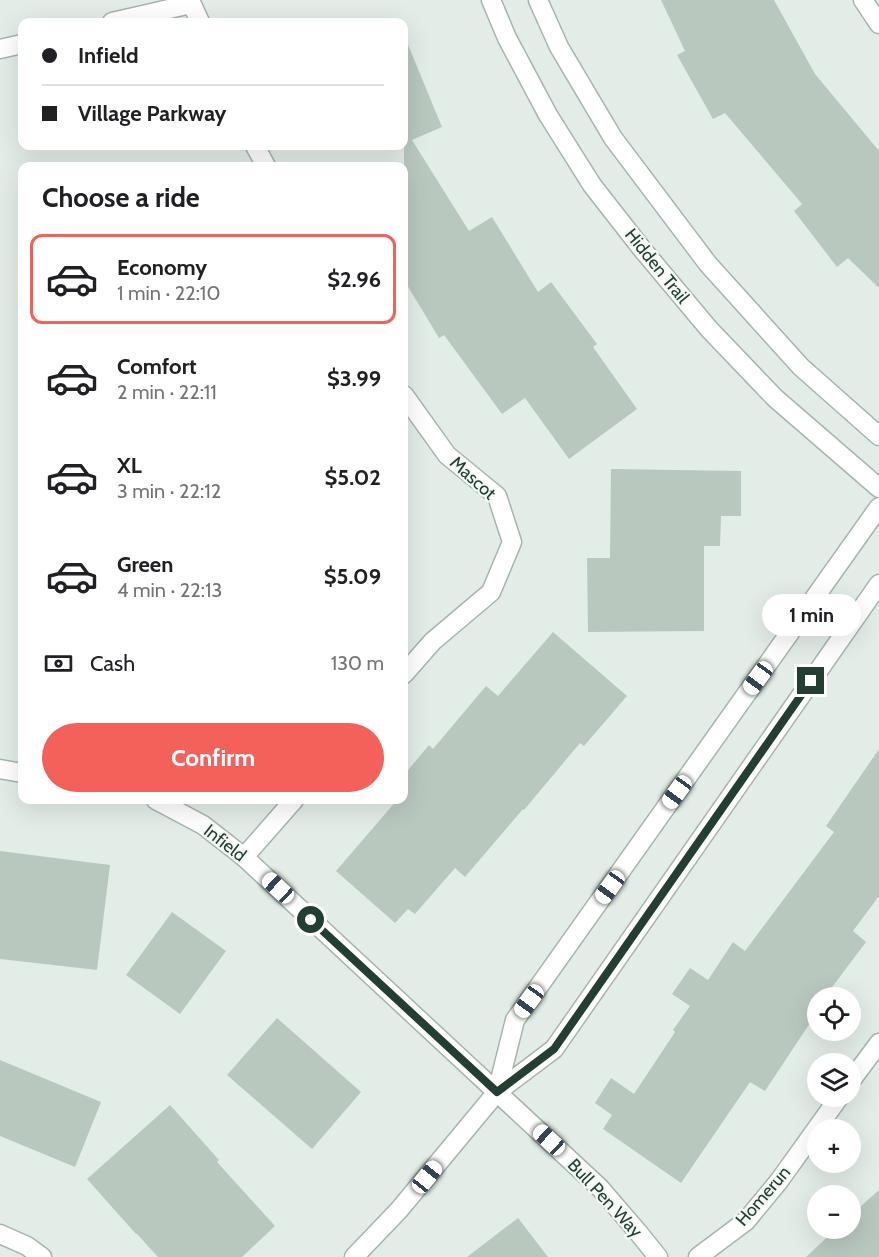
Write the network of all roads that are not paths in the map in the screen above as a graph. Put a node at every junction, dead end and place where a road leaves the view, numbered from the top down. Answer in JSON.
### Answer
{"nodes":[{"id":1,"x":490,"y":0,"type":"edge"},
{"id":2,"x":538,"y":0,"type":"edge"},
{"id":3,"x":863,"y":0,"type":"edge"},
{"id":4,"x":191,"y":2,"type":"edge"},
{"id":5,"x":128,"y":18,"type":"edge"},
{"id":6,"x":198,"y":18,"type":"edge"},
{"id":7,"x":879,"y":24,"type":"edge"},
{"id":8,"x":18,"y":45,"type":"edge"},
{"id":9,"x":0,"y":49,"type":"edge"},
{"id":10,"x":408,"y":401,"type":"edge"},
{"id":11,"x":879,"y":436,"type":"edge"},
{"id":12,"x":879,"y":488,"type":"edge"},
{"id":13,"x":879,"y":507,"type":"edge"},
{"id":14,"x":879,"y":584,"type":"edge"},
{"id":15,"x":408,"y":669,"type":"edge"},
{"id":16,"x":0,"y":769,"type":"edge"},
{"id":17,"x":18,"y":772,"type":"edge"},
{"id":18,"x":164,"y":804,"type":"edge"},
{"id":19,"x":290,"y":804,"type":"edge"},
{"id":20,"x":244,"y":857,"type":"junction"},
{"id":21,"x":879,"y":1043,"type":"edge"},
{"id":22,"x":861,"y":1067,"type":"edge"},
{"id":23,"x":497,"y":1092,"type":"junction"},
{"id":24,"x":832,"y":1107,"type":"edge"},
{"id":25,"x":0,"y":1234,"type":"edge"},
{"id":26,"x":42,"y":1257,"type":"edge"},
{"id":27,"x":354,"y":1257,"type":"edge"},
{"id":28,"x":658,"y":1257,"type":"edge"},
{"id":29,"x":698,"y":1257,"type":"edge"}],
"edges":[{"from":1,"to":12,"type":"street","name":"Hidden Trail"},
{"from":2,"to":11,"type":"street"},
{"from":3,"to":7,"type":"street"},
{"from":4,"to":5,"type":"street"},
{"from":4,"to":6,"type":"street"},
{"from":8,"to":9,"type":"street"},
{"from":10,"to":15,"type":"street","name":"Mascot"},
{"from":13,"to":23,"type":"street"},
{"from":14,"to":23,"type":"street"},
{"from":16,"to":17,"type":"street"},
{"from":18,"to":20,"type":"street","name":"Infield"},
{"from":19,"to":20,"type":"street"},
{"from":20,"to":23,"type":"street","name":"Infield"},
{"from":21,"to":22,"type":"street"},
{"from":23,"to":27,"type":"street"},
{"from":23,"to":28,"type":"street","name":"Bull Pen Way"},
{"from":24,"to":29,"type":"street","name":"Homerun"},
{"from":25,"to":26,"type":"street"}]}
